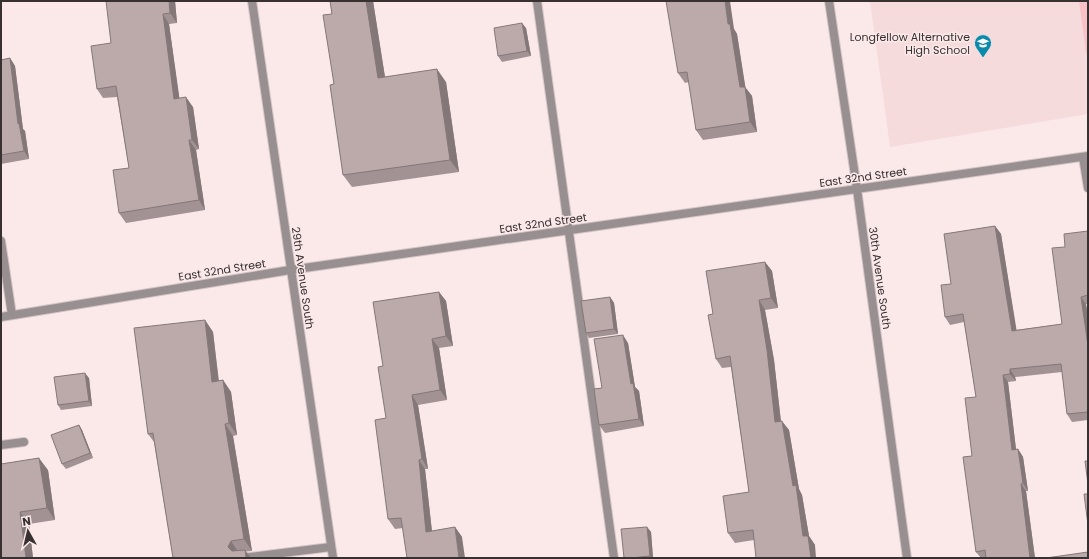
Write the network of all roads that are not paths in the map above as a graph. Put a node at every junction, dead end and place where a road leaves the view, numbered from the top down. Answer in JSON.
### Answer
{"nodes":[{"id":1,"x":252,"y":1,"type":"edge"},
{"id":2,"x":537,"y":1,"type":"edge"},
{"id":3,"x":829,"y":1,"type":"edge"},
{"id":4,"x":1086,"y":157,"type":"edge"},
{"id":5,"x":1088,"y":188,"type":"edge"},
{"id":6,"x":857,"y":189,"type":"junction"},
{"id":7,"x":568,"y":230,"type":"junction"},
{"id":8,"x":1,"y":241,"type":"edge"},
{"id":9,"x":290,"y":270,"type":"junction"},
{"id":10,"x":12,"y":315,"type":"junction"},
{"id":11,"x":1,"y":317,"type":"edge"},
{"id":12,"x":24,"y":442,"type":"dead end"},
{"id":13,"x":1,"y":445,"type":"edge"},
{"id":14,"x":332,"y":547,"type":"junction"},
{"id":15,"x":242,"y":558,"type":"edge"},
{"id":16,"x":333,"y":558,"type":"edge"},
{"id":17,"x":614,"y":558,"type":"edge"},
{"id":18,"x":907,"y":558,"type":"edge"}],
"edges":[{"from":1,"to":9,"type":"street","name":"29th Avenue South"},
{"from":2,"to":7,"type":"street"},
{"from":3,"to":6,"type":"street","name":"30th Avenue South"},
{"from":4,"to":5,"type":"street"},
{"from":4,"to":6,"type":"street","name":"East 32nd Street"},
{"from":6,"to":7,"type":"street","name":"East 32nd Street"},
{"from":6,"to":18,"type":"street","name":"30th Avenue South"},
{"from":7,"to":9,"type":"street","name":"East 32nd Street"},
{"from":7,"to":17,"type":"street"},
{"from":8,"to":10,"type":"street"},
{"from":9,"to":10,"type":"street","name":"East 32nd Street"},
{"from":9,"to":14,"type":"street","name":"29th Avenue South"},
{"from":10,"to":11,"type":"street","name":"East 32nd Street"},
{"from":12,"to":13,"type":"street"},
{"from":14,"to":15,"type":"street"},
{"from":14,"to":16,"type":"street","name":"29th Avenue South"}]}
